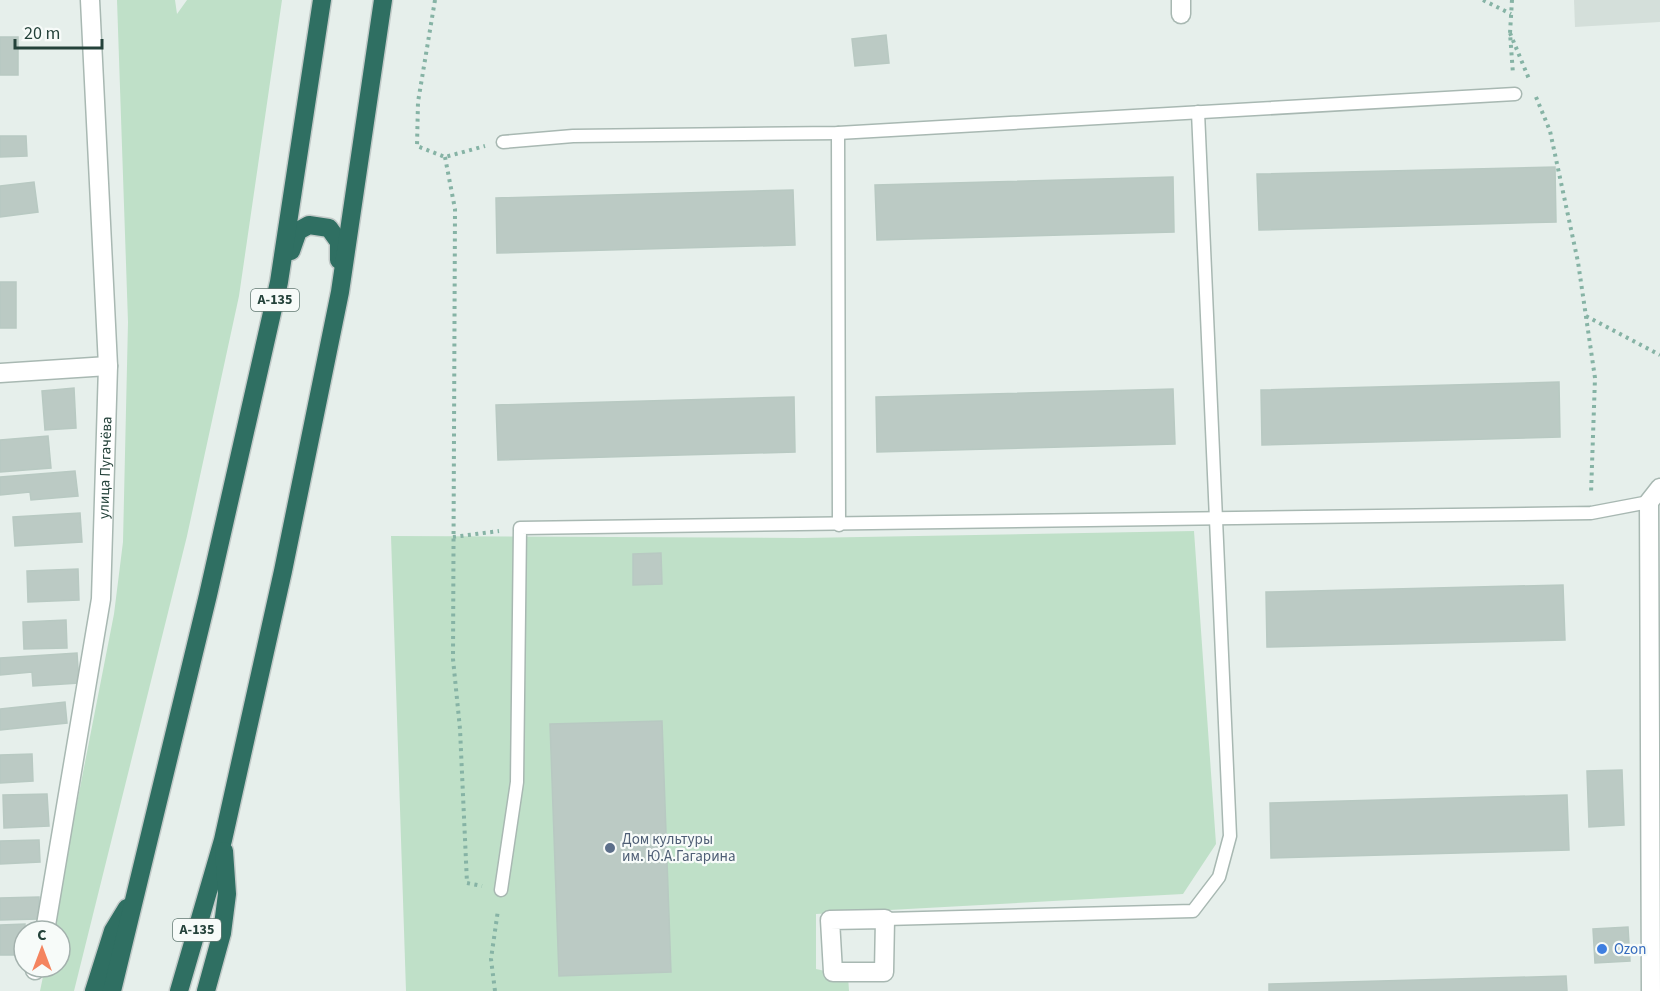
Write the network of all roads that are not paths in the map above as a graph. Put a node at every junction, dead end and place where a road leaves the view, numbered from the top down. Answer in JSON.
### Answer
{"nodes":[{"id":1,"x":90,"y":0,"type":"edge"},
{"id":2,"x":322,"y":0,"type":"edge"},
{"id":3,"x":383,"y":0,"type":"edge"},
{"id":4,"x":1515,"y":94,"type":"road end"},
{"id":5,"x":1198,"y":112,"type":"junction"},
{"id":6,"x":837,"y":133,"type":"junction"},
{"id":7,"x":503,"y":142,"type":"road end"},
{"id":8,"x":279,"y":282,"type":"junction"},
{"id":9,"x":340,"y":292,"type":"junction"},
{"id":10,"x":108,"y":366,"type":"junction"},
{"id":11,"x":0,"y":373,"type":"edge"},
{"id":12,"x":1655,"y":495,"type":"edge"},
{"id":13,"x":1214,"y":516,"type":"junction"},
{"id":14,"x":839,"y":525,"type":"junction"},
{"id":15,"x":223,"y":840,"type":"junction"},
{"id":16,"x":138,"y":888,"type":"junction"},
{"id":17,"x":501,"y":890,"type":"road end"},
{"id":18,"x":47,"y":919,"type":"edge"},
{"id":19,"x":885,"y":919,"type":"dead end"},
{"id":20,"x":94,"y":991,"type":"edge"},
{"id":21,"x":112,"y":991,"type":"edge"},
{"id":22,"x":179,"y":991,"type":"edge"},
{"id":23,"x":206,"y":991,"type":"edge"},
{"id":24,"x":1652,"y":991,"type":"edge"}],
"edges":[{"from":1,"to":10,"type":"street","name":"улица Пугачёва"},
{"from":2,"to":8,"type":"highway","number":"А-135"},
{"from":3,"to":9,"type":"highway","number":"А-135"},
{"from":4,"to":5,"type":"lane"},
{"from":5,"to":6,"type":"lane"},
{"from":5,"to":13,"type":"lane"},
{"from":6,"to":7,"type":"lane"},
{"from":6,"to":14,"type":"lane"},
{"from":8,"to":9,"type":"highway"},
{"from":8,"to":16,"type":"highway","number":"А-135"},
{"from":9,"to":15,"type":"highway","number":"А-135"},
{"from":10,"to":11,"type":"street"},
{"from":10,"to":18,"type":"street","name":"улица Пугачёва"},
{"from":12,"to":13,"type":"lane"},
{"from":12,"to":24,"type":"street"},
{"from":13,"to":14,"type":"lane"},
{"from":13,"to":19,"type":"lane"},
{"from":14,"to":17,"type":"lane"},
{"from":15,"to":22,"type":"highway","number":"А-135"},
{"from":15,"to":23,"type":"highway"},
{"from":16,"to":20,"type":"highway"},
{"from":16,"to":21,"type":"highway","number":"А-135"}]}
